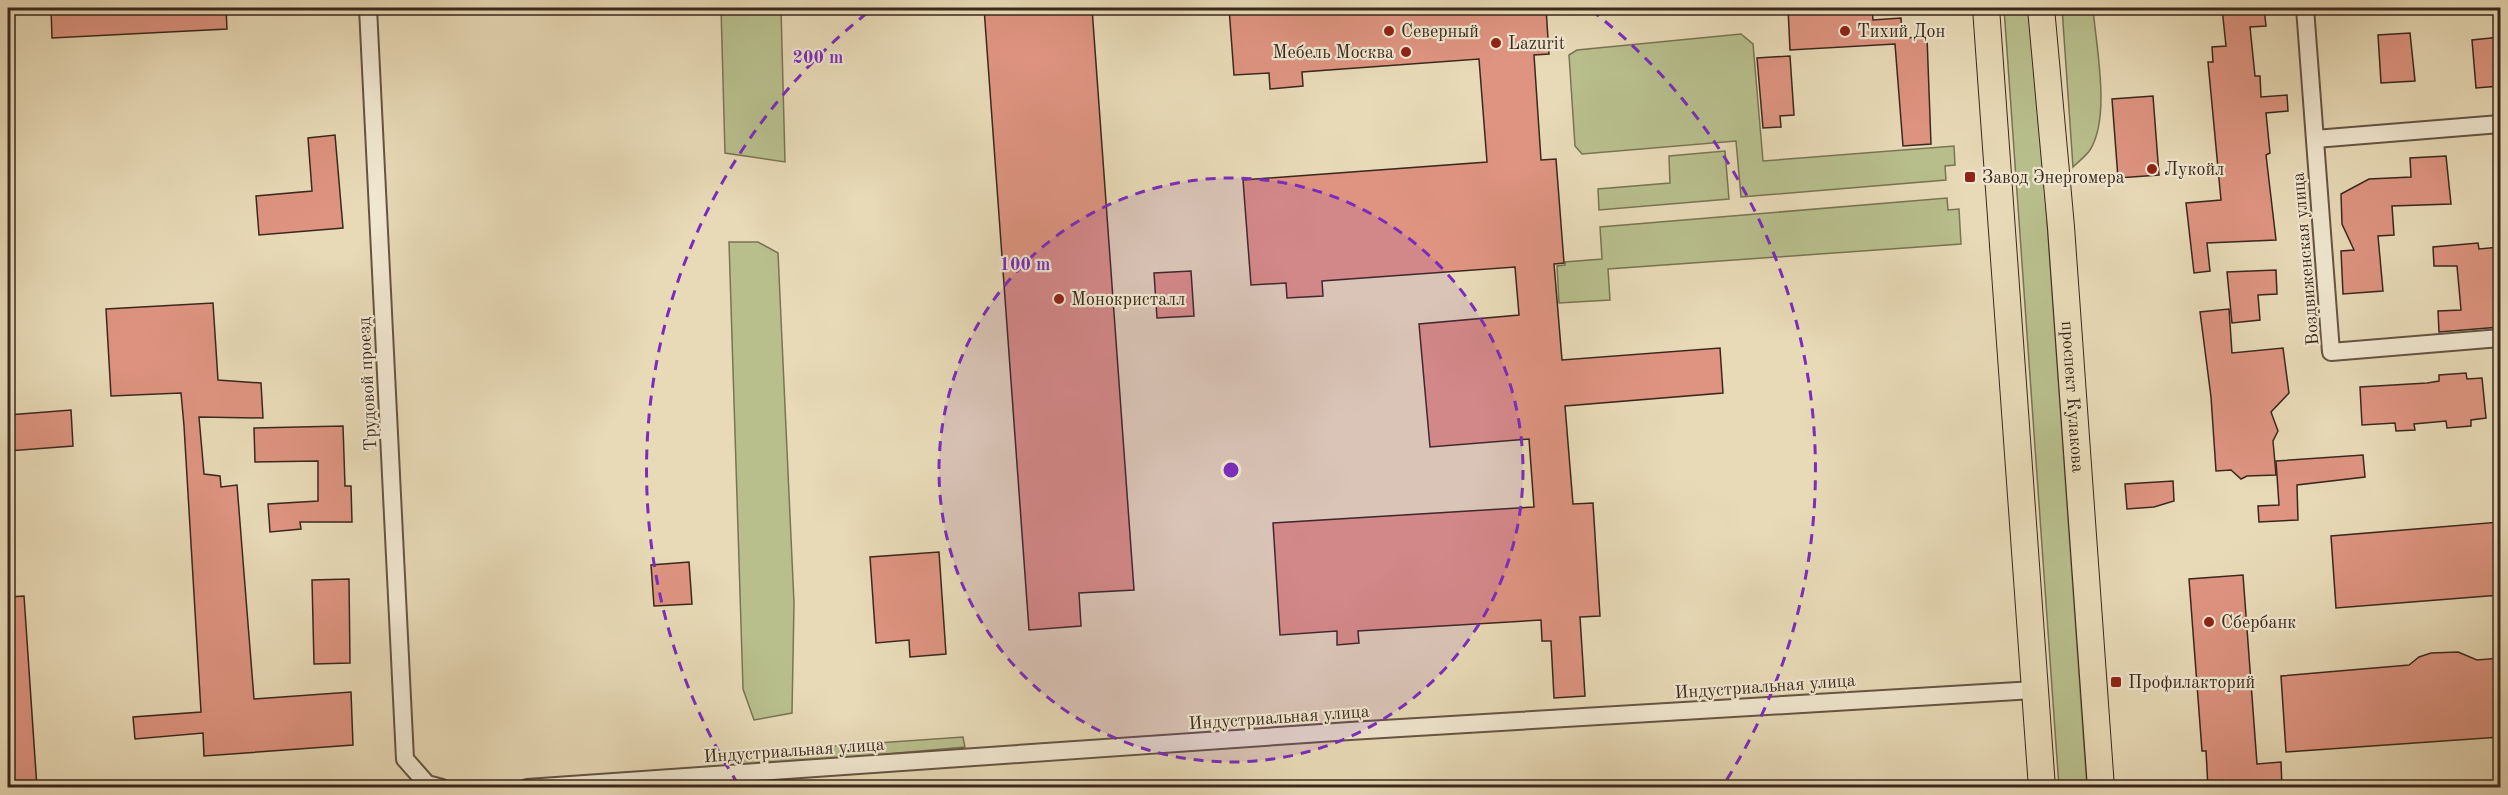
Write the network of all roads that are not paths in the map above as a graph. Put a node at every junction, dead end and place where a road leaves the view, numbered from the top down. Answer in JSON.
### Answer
{"nodes":[{"id":1,"x":368,"y":8,"type":"edge"},
{"id":2,"x":1986,"y":8,"type":"edge"},
{"id":3,"x":2041,"y":8,"type":"edge"},
{"id":4,"x":2306,"y":8,"type":"edge"},
{"id":5,"x":2500,"y":124,"type":"edge"},
{"id":6,"x":2315,"y":139,"type":"junction"},
{"id":7,"x":2500,"y":338,"type":"edge"},
{"id":8,"x":2035,"y":690,"type":"junction"},
{"id":9,"x":442,"y":788,"type":"edge"},
{"id":10,"x":527,"y":788,"type":"edge"},
{"id":11,"x":2042,"y":788,"type":"edge"},
{"id":12,"x":2101,"y":788,"type":"edge"}],
"edges":[{"from":1,"to":9,"type":"street","name":"Трудовой проезд"},
{"from":2,"to":8,"type":"main road"},
{"from":3,"to":12,"type":"main road","name":"проспект Кулакова"},
{"from":4,"to":6,"type":"street","name":"Воздвиженская улица"},
{"from":5,"to":6,"type":"street"},
{"from":6,"to":7,"type":"street","name":"Воздвиженская улица"},
{"from":8,"to":10,"type":"street","name":"Индустриальная улица"},
{"from":8,"to":11,"type":"main road"}]}
